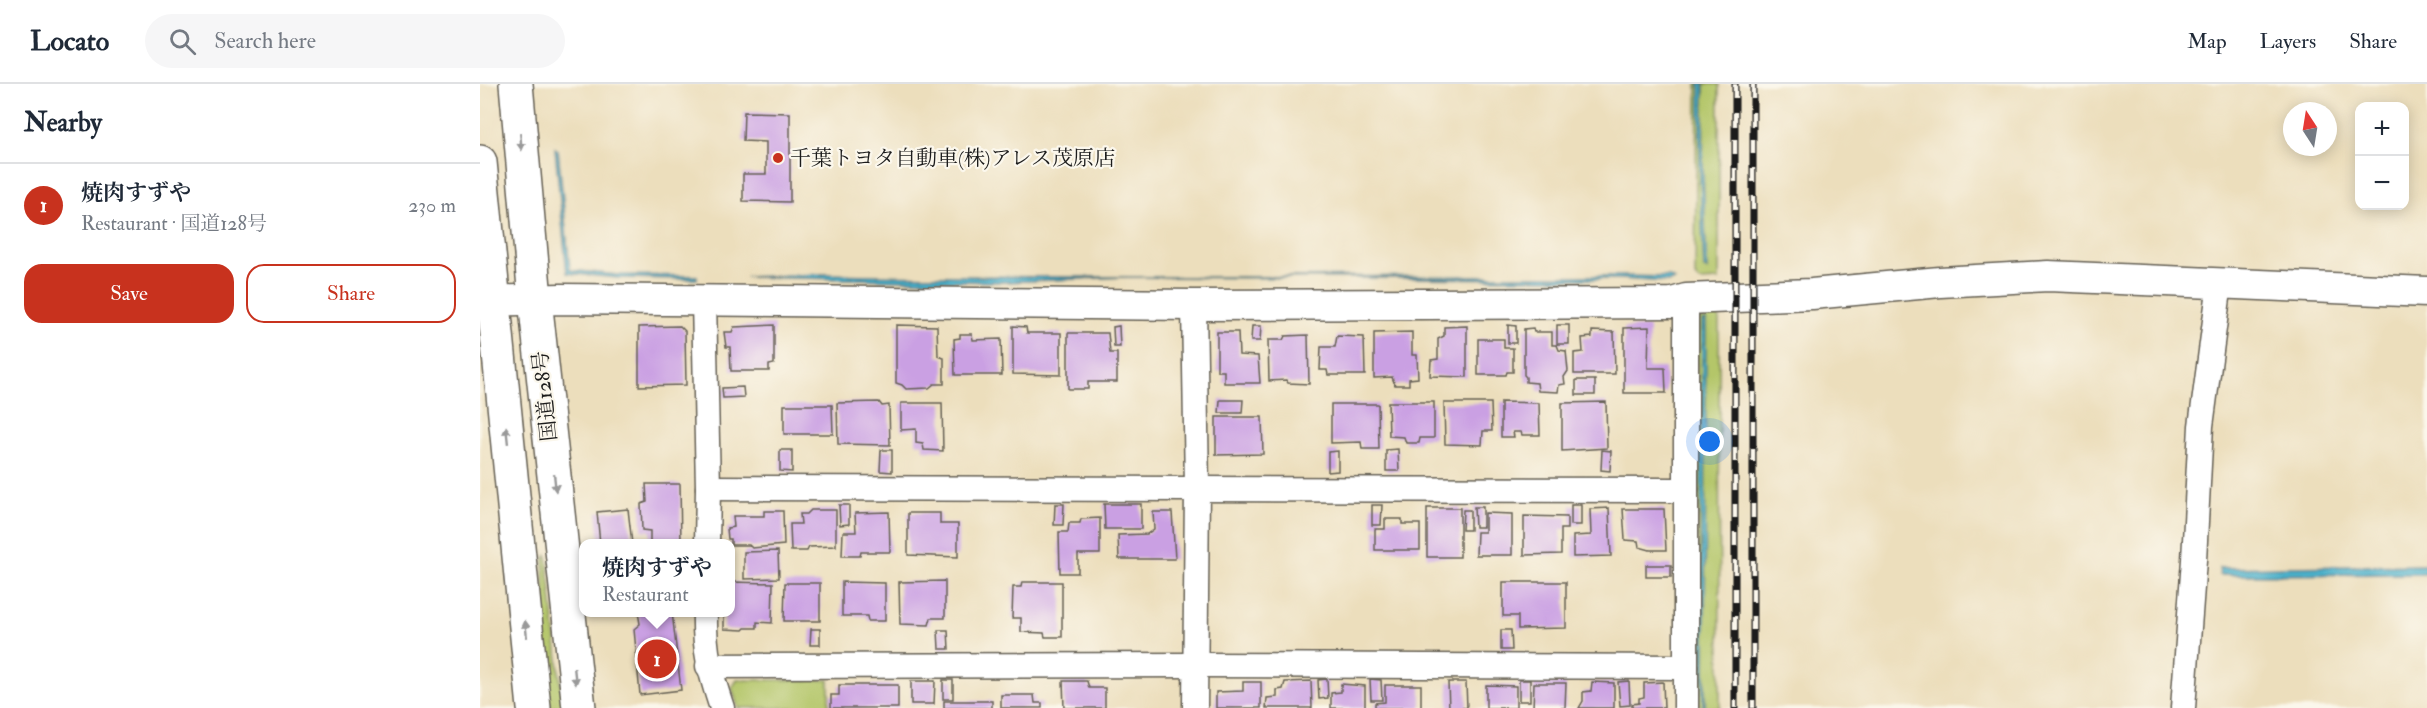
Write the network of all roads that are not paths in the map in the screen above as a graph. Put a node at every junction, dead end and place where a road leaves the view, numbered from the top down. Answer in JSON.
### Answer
{"nodes":[{"id":1,"x":516,"y":84,"type":"edge"},
{"id":2,"x":480,"y":162,"type":"edge"},
{"id":3,"x":2220,"y":284,"type":"junction"},
{"id":4,"x":2427,"y":292,"type":"edge"},
{"id":5,"x":535,"y":299,"type":"junction"},
{"id":6,"x":1686,"y":299,"type":"junction"},
{"id":7,"x":704,"y":300,"type":"junction"},
{"id":8,"x":487,"y":301,"type":"edge"},
{"id":9,"x":1194,"y":305,"type":"junction"},
{"id":10,"x":708,"y":488,"type":"junction"},
{"id":11,"x":1197,"y":488,"type":"junction"},
{"id":12,"x":1686,"y":490,"type":"junction"},
{"id":13,"x":707,"y":539,"type":"edge"},
{"id":14,"x":705,"y":617,"type":"edge"},
{"id":15,"x":1195,"y":664,"type":"junction"},
{"id":16,"x":708,"y":666,"type":"junction"},
{"id":17,"x":1686,"y":667,"type":"junction"},
{"id":18,"x":534,"y":708,"type":"edge"},
{"id":19,"x":579,"y":708,"type":"edge"},
{"id":20,"x":722,"y":708,"type":"edge"},
{"id":21,"x":1195,"y":708,"type":"edge"},
{"id":22,"x":1686,"y":708,"type":"edge"},
{"id":23,"x":2183,"y":708,"type":"edge"}],
"edges":[{"from":1,"to":5,"type":"highway","name":"国道128号","one_way":true},
{"from":2,"to":8,"type":"highway","name":"国道128号"},
{"from":3,"to":4,"type":"street"},
{"from":3,"to":6,"type":"street"},
{"from":3,"to":23,"type":"street"},
{"from":5,"to":7,"type":"street"},
{"from":5,"to":8,"type":"street"},
{"from":5,"to":19,"type":"highway","name":"国道128号","one_way":true},
{"from":6,"to":9,"type":"street"},
{"from":6,"to":12,"type":"street"},
{"from":7,"to":9,"type":"street"},
{"from":7,"to":10,"type":"street"},
{"from":18,"to":8,"type":"highway","name":"国道128号","one_way":true},
{"from":9,"to":11,"type":"street"},
{"from":10,"to":11,"type":"street"},
{"from":10,"to":13,"type":"street"},
{"from":11,"to":12,"type":"street"},
{"from":11,"to":15,"type":"street"},
{"from":12,"to":17,"type":"street"},
{"from":14,"to":16,"type":"street"},
{"from":15,"to":16,"type":"street"},
{"from":15,"to":17,"type":"street"},
{"from":15,"to":21,"type":"street"},
{"from":16,"to":20,"type":"street"},
{"from":17,"to":22,"type":"street"}]}
